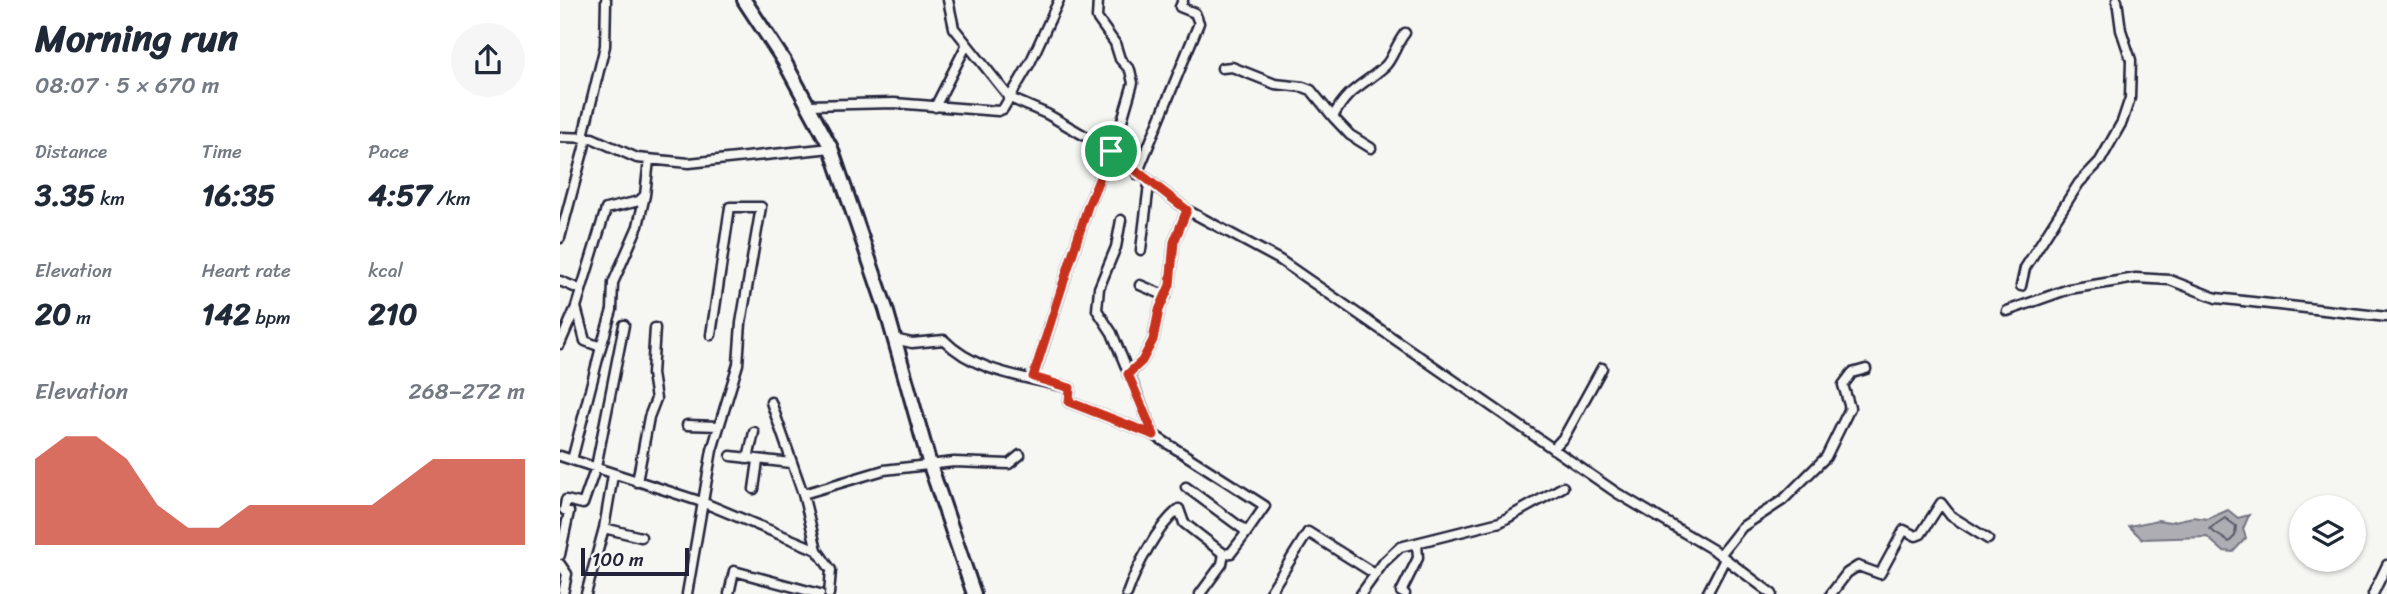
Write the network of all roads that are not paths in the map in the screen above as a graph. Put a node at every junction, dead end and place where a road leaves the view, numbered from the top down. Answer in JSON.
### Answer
{"nodes":[{"id":1,"x":607,"y":0,"type":"edge"},
{"id":2,"x":744,"y":0,"type":"edge"},
{"id":3,"x":948,"y":0,"type":"edge"},
{"id":4,"x":1059,"y":0,"type":"edge"},
{"id":5,"x":1098,"y":0,"type":"edge"},
{"id":6,"x":1183,"y":0,"type":"edge"},
{"id":7,"x":2116,"y":0,"type":"edge"},
{"id":8,"x":1405,"y":33,"type":"dead end"},
{"id":9,"x":966,"y":46,"type":"junction"},
{"id":10,"x":1222,"y":68,"type":"dead end"},
{"id":11,"x":1010,"y":98,"type":"junction"},
{"id":12,"x":809,"y":105,"type":"junction"},
{"id":13,"x":935,"y":107,"type":"junction"},
{"id":14,"x":1333,"y":117,"type":"junction"},
{"id":15,"x":560,"y":137,"type":"edge"},
{"id":16,"x":585,"y":137,"type":"junction"},
{"id":17,"x":831,"y":148,"type":"junction"},
{"id":18,"x":1371,"y":148,"type":"dead end"},
{"id":19,"x":1111,"y":153,"type":"junction"},
{"id":20,"x":649,"y":160,"type":"junction"},
{"id":21,"x":1137,"y":174,"type":"junction"},
{"id":22,"x":1149,"y":184,"type":"junction"},
{"id":23,"x":645,"y":195,"type":"junction"},
{"id":24,"x":1187,"y":210,"type":"junction"},
{"id":25,"x":1121,"y":220,"type":"dead end"},
{"id":26,"x":560,"y":238,"type":"edge"},
{"id":27,"x":1142,"y":250,"type":"dead end"},
{"id":28,"x":560,"y":281,"type":"edge"},
{"id":29,"x":1140,"y":285,"type":"dead end"},
{"id":30,"x":2021,"y":286,"type":"dead end"},
{"id":31,"x":579,"y":289,"type":"junction"},
{"id":32,"x":1166,"y":296,"type":"junction"},
{"id":33,"x":576,"y":307,"type":"junction"},
{"id":34,"x":2007,"y":311,"type":"dead end"},
{"id":35,"x":2387,"y":317,"type":"edge"},
{"id":36,"x":624,"y":325,"type":"dead end"},
{"id":37,"x":654,"y":327,"type":"dead end"},
{"id":38,"x":711,"y":335,"type":"dead end"},
{"id":39,"x":894,"y":339,"type":"junction"},
{"id":40,"x":560,"y":344,"type":"edge"},
{"id":41,"x":601,"y":347,"type":"junction"},
{"id":42,"x":1602,"y":368,"type":"dead end"},
{"id":43,"x":1866,"y":369,"type":"dead end"},
{"id":44,"x":1128,"y":374,"type":"junction"},
{"id":45,"x":1033,"y":377,"type":"junction"},
{"id":46,"x":771,"y":402,"type":"dead end"},
{"id":47,"x":687,"y":425,"type":"dead end"},
{"id":48,"x":719,"y":426,"type":"junction"},
{"id":49,"x":754,"y":432,"type":"dead end"},
{"id":50,"x":1154,"y":435,"type":"junction"},
{"id":51,"x":1553,"y":449,"type":"junction"},
{"id":52,"x":1020,"y":455,"type":"dead end"},
{"id":53,"x":560,"y":456,"type":"edge"},
{"id":54,"x":731,"y":456,"type":"dead end"},
{"id":55,"x":572,"y":460,"type":"junction"},
{"id":56,"x":753,"y":460,"type":"junction"},
{"id":57,"x":791,"y":463,"type":"junction"},
{"id":58,"x":930,"y":465,"type":"junction"},
{"id":59,"x":596,"y":467,"type":"junction"},
{"id":60,"x":613,"y":475,"type":"junction"},
{"id":61,"x":637,"y":482,"type":"junction"},
{"id":62,"x":1186,"y":487,"type":"dead end"},
{"id":63,"x":1563,"y":487,"type":"dead end"},
{"id":64,"x":754,"y":489,"type":"dead end"},
{"id":65,"x":803,"y":494,"type":"junction"},
{"id":66,"x":702,"y":502,"type":"junction"},
{"id":67,"x":562,"y":509,"type":"edge"},
{"id":68,"x":604,"y":527,"type":"junction"},
{"id":69,"x":1247,"y":532,"type":"junction"},
{"id":70,"x":640,"y":537,"type":"dead end"},
{"id":71,"x":1988,"y":540,"type":"dead end"},
{"id":72,"x":1417,"y":544,"type":"junction"},
{"id":73,"x":817,"y":550,"type":"junction"},
{"id":74,"x":1224,"y":554,"type":"junction"},
{"id":75,"x":560,"y":555,"type":"edge"},
{"id":76,"x":1723,"y":557,"type":"junction"},
{"id":77,"x":560,"y":564,"type":"edge"},
{"id":78,"x":2387,"y":565,"type":"edge"},
{"id":79,"x":1375,"y":574,"type":"junction"},
{"id":80,"x":563,"y":594,"type":"edge"},
{"id":81,"x":586,"y":594,"type":"edge"},
{"id":82,"x":687,"y":594,"type":"edge"},
{"id":83,"x":729,"y":594,"type":"edge"},
{"id":84,"x":820,"y":594,"type":"edge"},
{"id":85,"x":829,"y":594,"type":"edge"},
{"id":86,"x":974,"y":594,"type":"edge"},
{"id":87,"x":1127,"y":594,"type":"edge"},
{"id":88,"x":1199,"y":594,"type":"edge"},
{"id":89,"x":1269,"y":594,"type":"edge"},
{"id":90,"x":1362,"y":594,"type":"edge"},
{"id":91,"x":1405,"y":594,"type":"edge"},
{"id":92,"x":1707,"y":594,"type":"edge"},
{"id":93,"x":1772,"y":594,"type":"edge"},
{"id":94,"x":1830,"y":594,"type":"edge"},
{"id":95,"x":2373,"y":594,"type":"edge"}],
"edges":[{"from":1,"to":16,"type":"street"},
{"from":2,"to":12,"type":"highway"},
{"from":3,"to":9,"type":"street"},
{"from":4,"to":11,"type":"street"},
{"from":5,"to":19,"type":"street"},
{"from":6,"to":21,"type":"street"},
{"from":7,"to":30,"type":"street"},
{"from":8,"to":14,"type":"street"},
{"from":9,"to":11,"type":"street"},
{"from":9,"to":13,"type":"street"},
{"from":10,"to":14,"type":"street"},
{"from":11,"to":13,"type":"street"},
{"from":11,"to":19,"type":"street"},
{"from":12,"to":13,"type":"street"},
{"from":12,"to":17,"type":"highway"},
{"from":14,"to":18,"type":"street"},
{"from":15,"to":16,"type":"street"},
{"from":16,"to":20,"type":"street"},
{"from":16,"to":26,"type":"street"},
{"from":17,"to":20,"type":"street"},
{"from":17,"to":39,"type":"highway"},
{"from":19,"to":21,"type":"street"},
{"from":19,"to":45,"type":"street"},
{"from":20,"to":23,"type":"street"},
{"from":21,"to":22,"type":"street"},
{"from":22,"to":24,"type":"street"},
{"from":22,"to":27,"type":"street"},
{"from":23,"to":31,"type":"street"},
{"from":23,"to":41,"type":"street"},
{"from":24,"to":32,"type":"street"},
{"from":24,"to":51,"type":"street"},
{"from":25,"to":44,"type":"street"},
{"from":28,"to":31,"type":"street"},
{"from":29,"to":32,"type":"street"},
{"from":31,"to":33,"type":"street"},
{"from":32,"to":44,"type":"street"},
{"from":33,"to":40,"type":"street"},
{"from":33,"to":41,"type":"street"},
{"from":34,"to":35,"type":"street"},
{"from":36,"to":59,"type":"street"},
{"from":37,"to":61,"type":"street"},
{"from":38,"to":48,"type":"street"},
{"from":39,"to":45,"type":"street"},
{"from":39,"to":58,"type":"highway"},
{"from":41,"to":55,"type":"street"},
{"from":42,"to":51,"type":"street"},
{"from":43,"to":76,"type":"street"},
{"from":44,"to":50,"type":"street"},
{"from":45,"to":50,"type":"street"},
{"from":46,"to":57,"type":"street"},
{"from":47,"to":48,"type":"street"},
{"from":48,"to":66,"type":"street"},
{"from":49,"to":56,"type":"street"},
{"from":50,"to":69,"type":"street"},
{"from":51,"to":76,"type":"street"},
{"from":52,"to":58,"type":"street"},
{"from":53,"to":55,"type":"street"},
{"from":54,"to":56,"type":"street"},
{"from":55,"to":59,"type":"street"},
{"from":56,"to":57,"type":"street"},
{"from":56,"to":64,"type":"street"},
{"from":57,"to":65,"type":"street"},
{"from":58,"to":65,"type":"street"},
{"from":58,"to":86,"type":"highway"},
{"from":59,"to":60,"type":"street"},
{"from":59,"to":67,"type":"street"},
{"from":60,"to":61,"type":"street"},
{"from":60,"to":68,"type":"street"},
{"from":61,"to":66,"type":"street"},
{"from":62,"to":69,"type":"street"},
{"from":63,"to":72,"type":"street"},
{"from":65,"to":73,"type":"street"},
{"from":66,"to":73,"type":"street"},
{"from":66,"to":82,"type":"street"},
{"from":67,"to":75,"type":"street"},
{"from":68,"to":70,"type":"street"},
{"from":68,"to":81,"type":"street"},
{"from":69,"to":74,"type":"street"},
{"from":71,"to":94,"type":"street"},
{"from":72,"to":79,"type":"street"},
{"from":72,"to":91,"type":"street"},
{"from":73,"to":85,"type":"street"},
{"from":74,"to":87,"type":"street"},
{"from":74,"to":88,"type":"street"},
{"from":76,"to":92,"type":"street"},
{"from":76,"to":93,"type":"street"},
{"from":77,"to":80,"type":"street"},
{"from":78,"to":95,"type":"street"},
{"from":79,"to":89,"type":"street"},
{"from":79,"to":90,"type":"street"},
{"from":83,"to":84,"type":"street"}]}
